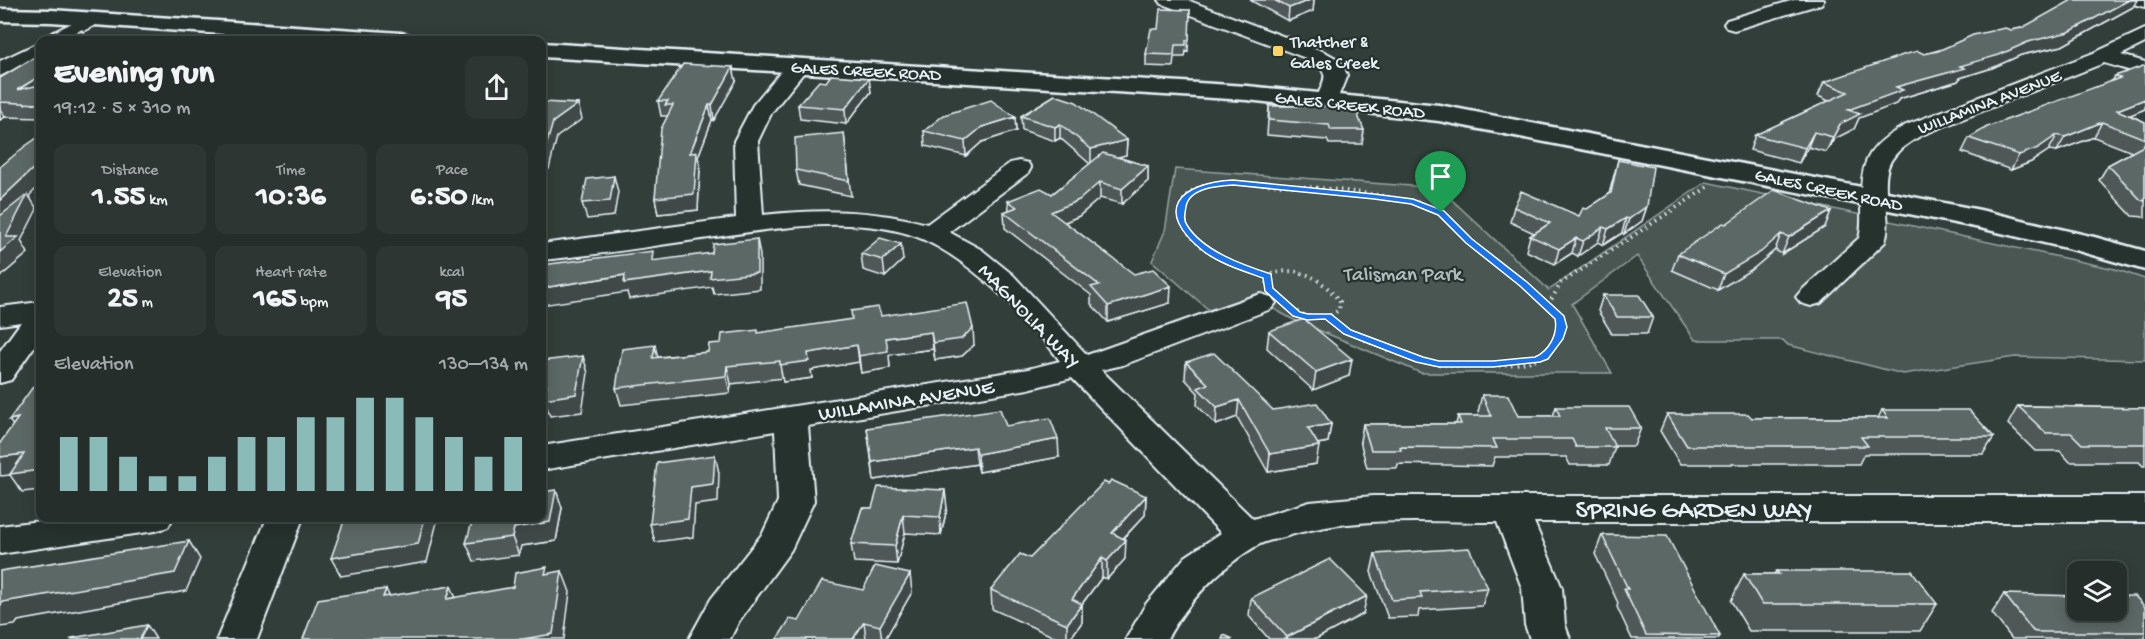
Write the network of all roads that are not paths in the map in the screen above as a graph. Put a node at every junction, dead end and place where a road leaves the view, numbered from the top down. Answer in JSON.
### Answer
{"nodes":[{"id":1,"x":1169,"y":0,"type":"edge"},
{"id":2,"x":1814,"y":0,"type":"edge"},
{"id":3,"x":2140,"y":0,"type":"edge"},
{"id":4,"x":2145,"y":1,"type":"edge"},
{"id":5,"x":1784,"y":3,"type":"edge"},
{"id":6,"x":0,"y":15,"type":"edge"},
{"id":7,"x":92,"y":19,"type":"junction"},
{"id":8,"x":1734,"y":24,"type":"dead end"},
{"id":9,"x":2145,"y":35,"type":"edge"},
{"id":10,"x":60,"y":36,"type":"edge"},
{"id":11,"x":342,"y":36,"type":"edge"},
{"id":12,"x":36,"y":50,"type":"edge"},
{"id":13,"x":546,"y":50,"type":"edge"},
{"id":14,"x":2103,"y":56,"type":"junction"},
{"id":15,"x":798,"y":66,"type":"junction"},
{"id":16,"x":2145,"y":69,"type":"edge"},
{"id":17,"x":0,"y":70,"type":"edge"},
{"id":18,"x":1327,"y":100,"type":"junction"},
{"id":19,"x":1019,"y":168,"type":"dead end"},
{"id":20,"x":1874,"y":199,"type":"junction"},
{"id":21,"x":750,"y":224,"type":"junction"},
{"id":22,"x":931,"y":233,"type":"junction"},
{"id":23,"x":546,"y":251,"type":"edge"},
{"id":24,"x":2145,"y":261,"type":"edge"},
{"id":25,"x":1270,"y":292,"type":"road end"},
{"id":26,"x":1811,"y":297,"type":"dead end"},
{"id":27,"x":36,"y":312,"type":"edge"},
{"id":28,"x":0,"y":316,"type":"edge"},
{"id":29,"x":36,"y":323,"type":"edge"},
{"id":30,"x":1079,"y":367,"type":"junction"},
{"id":31,"x":0,"y":373,"type":"edge"},
{"id":32,"x":791,"y":418,"type":"junction"},
{"id":33,"x":546,"y":457,"type":"edge"},
{"id":34,"x":1509,"y":508,"type":"junction"},
{"id":35,"x":2145,"y":509,"type":"edge"},
{"id":36,"x":127,"y":522,"type":"edge"},
{"id":37,"x":283,"y":522,"type":"edge"},
{"id":38,"x":1246,"y":535,"type":"junction"},
{"id":39,"x":0,"y":540,"type":"edge"},
{"id":40,"x":237,"y":639,"type":"edge"},
{"id":41,"x":709,"y":639,"type":"edge"},
{"id":42,"x":1146,"y":639,"type":"edge"},
{"id":43,"x":1550,"y":639,"type":"edge"}],
"edges":[{"from":1,"to":18,"type":"street"},
{"from":2,"to":5,"type":"street"},
{"from":3,"to":4,"type":"street"},
{"from":5,"to":8,"type":"street"},
{"from":6,"to":7,"type":"main road"},
{"from":7,"to":10,"type":"street"},
{"from":7,"to":11,"type":"main road"},
{"from":9,"to":14,"type":"street","name":"WILLAMINA AVENUE"},
{"from":12,"to":17,"type":"street"},
{"from":13,"to":15,"type":"main road","name":"GALES CREEK ROAD"},
{"from":14,"to":16,"type":"street"},
{"from":14,"to":20,"type":"street","name":"WILLAMINA AVENUE"},
{"from":15,"to":18,"type":"main road","name":"GALES CREEK ROAD"},
{"from":15,"to":21,"type":"street"},
{"from":18,"to":20,"type":"main road","name":"GALES CREEK ROAD"},
{"from":19,"to":22,"type":"street"},
{"from":20,"to":24,"type":"main road","name":"GALES CREEK ROAD"},
{"from":20,"to":26,"type":"street","name":"WILLAMINA AVENUE"},
{"from":21,"to":22,"type":"street","name":"MAGNOLIA WAY"},
{"from":21,"to":23,"type":"street","name":"MAGNOLIA WAY"},
{"from":22,"to":30,"type":"street","name":"MAGNOLIA WAY"},
{"from":25,"to":30,"type":"street","name":"WILLAMINA AVENUE"},
{"from":27,"to":28,"type":"street"},
{"from":29,"to":31,"type":"street"},
{"from":30,"to":32,"type":"street","name":"WILLAMINA AVENUE"},
{"from":30,"to":38,"type":"street","name":"MAGNOLIA WAY"},
{"from":32,"to":33,"type":"street","name":"WILLAMINA AVENUE"},
{"from":32,"to":41,"type":"street"},
{"from":34,"to":35,"type":"street","name":"SPRING GARDEN WAY"},
{"from":34,"to":38,"type":"street","name":"SPRING GARDEN WAY"},
{"from":34,"to":43,"type":"street"},
{"from":36,"to":39,"type":"street"},
{"from":37,"to":40,"type":"street"},
{"from":38,"to":42,"type":"street","name":"SPRING GARDEN WAY"}]}
